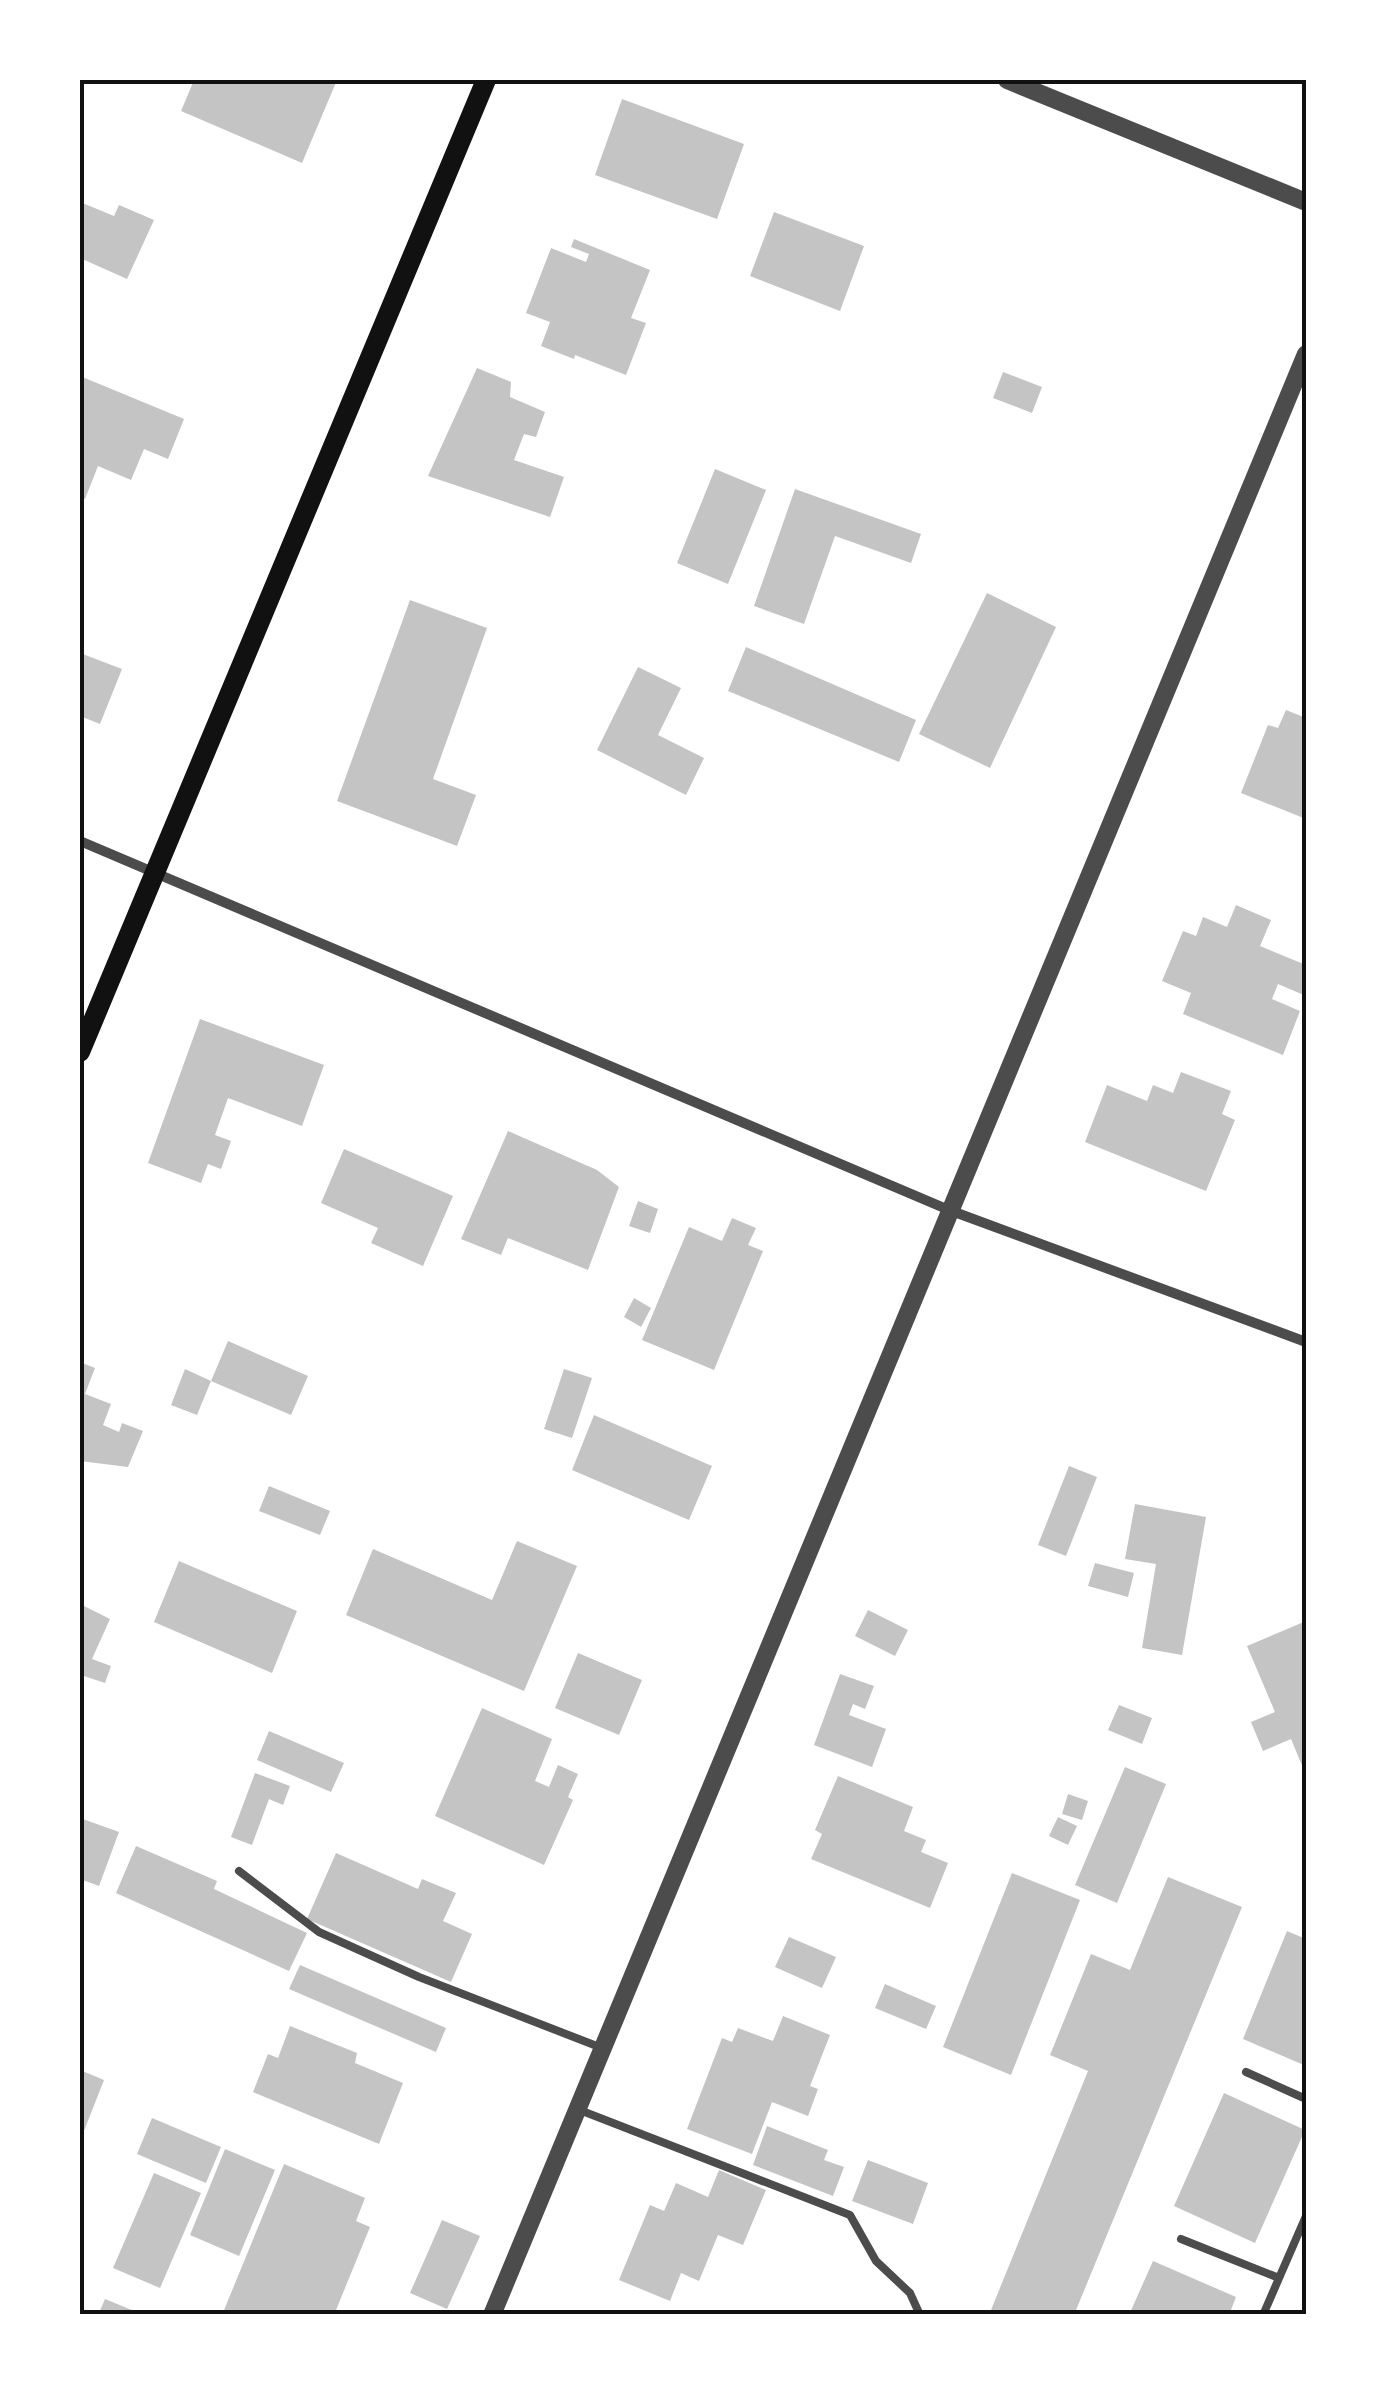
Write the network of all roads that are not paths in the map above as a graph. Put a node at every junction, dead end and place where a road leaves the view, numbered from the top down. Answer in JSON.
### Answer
{"nodes":[{"id":1,"x":486,"y":80,"type":"edge"},
{"id":2,"x":1007,"y":80,"type":"edge"},
{"id":3,"x":1306,"y":202,"type":"edge"},
{"id":4,"x":1306,"y":354,"type":"edge"},
{"id":5,"x":80,"y":841,"type":"edge"},
{"id":6,"x":155,"y":872,"type":"junction"},
{"id":7,"x":80,"y":1052,"type":"edge"},
{"id":8,"x":950,"y":1210,"type":"junction"},
{"id":9,"x":1306,"y":1342,"type":"edge"},
{"id":10,"x":239,"y":1871,"type":"dead end"},
{"id":11,"x":602,"y":2048,"type":"junction"},
{"id":12,"x":1246,"y":2072,"type":"dead end"},
{"id":13,"x":1306,"y":2098,"type":"edge"},
{"id":14,"x":577,"y":2109,"type":"junction"},
{"id":15,"x":1306,"y":2216,"type":"edge"},
{"id":16,"x":1181,"y":2239,"type":"dead end"},
{"id":17,"x":1279,"y":2278,"type":"junction"},
{"id":18,"x":492,"y":2315,"type":"edge"},
{"id":19,"x":920,"y":2315,"type":"edge"},
{"id":20,"x":1264,"y":2315,"type":"edge"}],
"edges":[{"from":1,"to":6,"type":"main road"},
{"from":2,"to":3,"type":"street"},
{"from":4,"to":8,"type":"street"},
{"from":5,"to":6,"type":"street"},
{"from":6,"to":7,"type":"main road"},
{"from":6,"to":8,"type":"street"},
{"from":8,"to":9,"type":"street"},
{"from":8,"to":11,"type":"street"},
{"from":10,"to":11,"type":"lane"},
{"from":11,"to":14,"type":"street"},
{"from":12,"to":13,"type":"lane"},
{"from":14,"to":18,"type":"street"},
{"from":14,"to":19,"type":"lane"},
{"from":15,"to":17,"type":"lane"},
{"from":16,"to":17,"type":"lane"},
{"from":17,"to":20,"type":"lane"}]}
